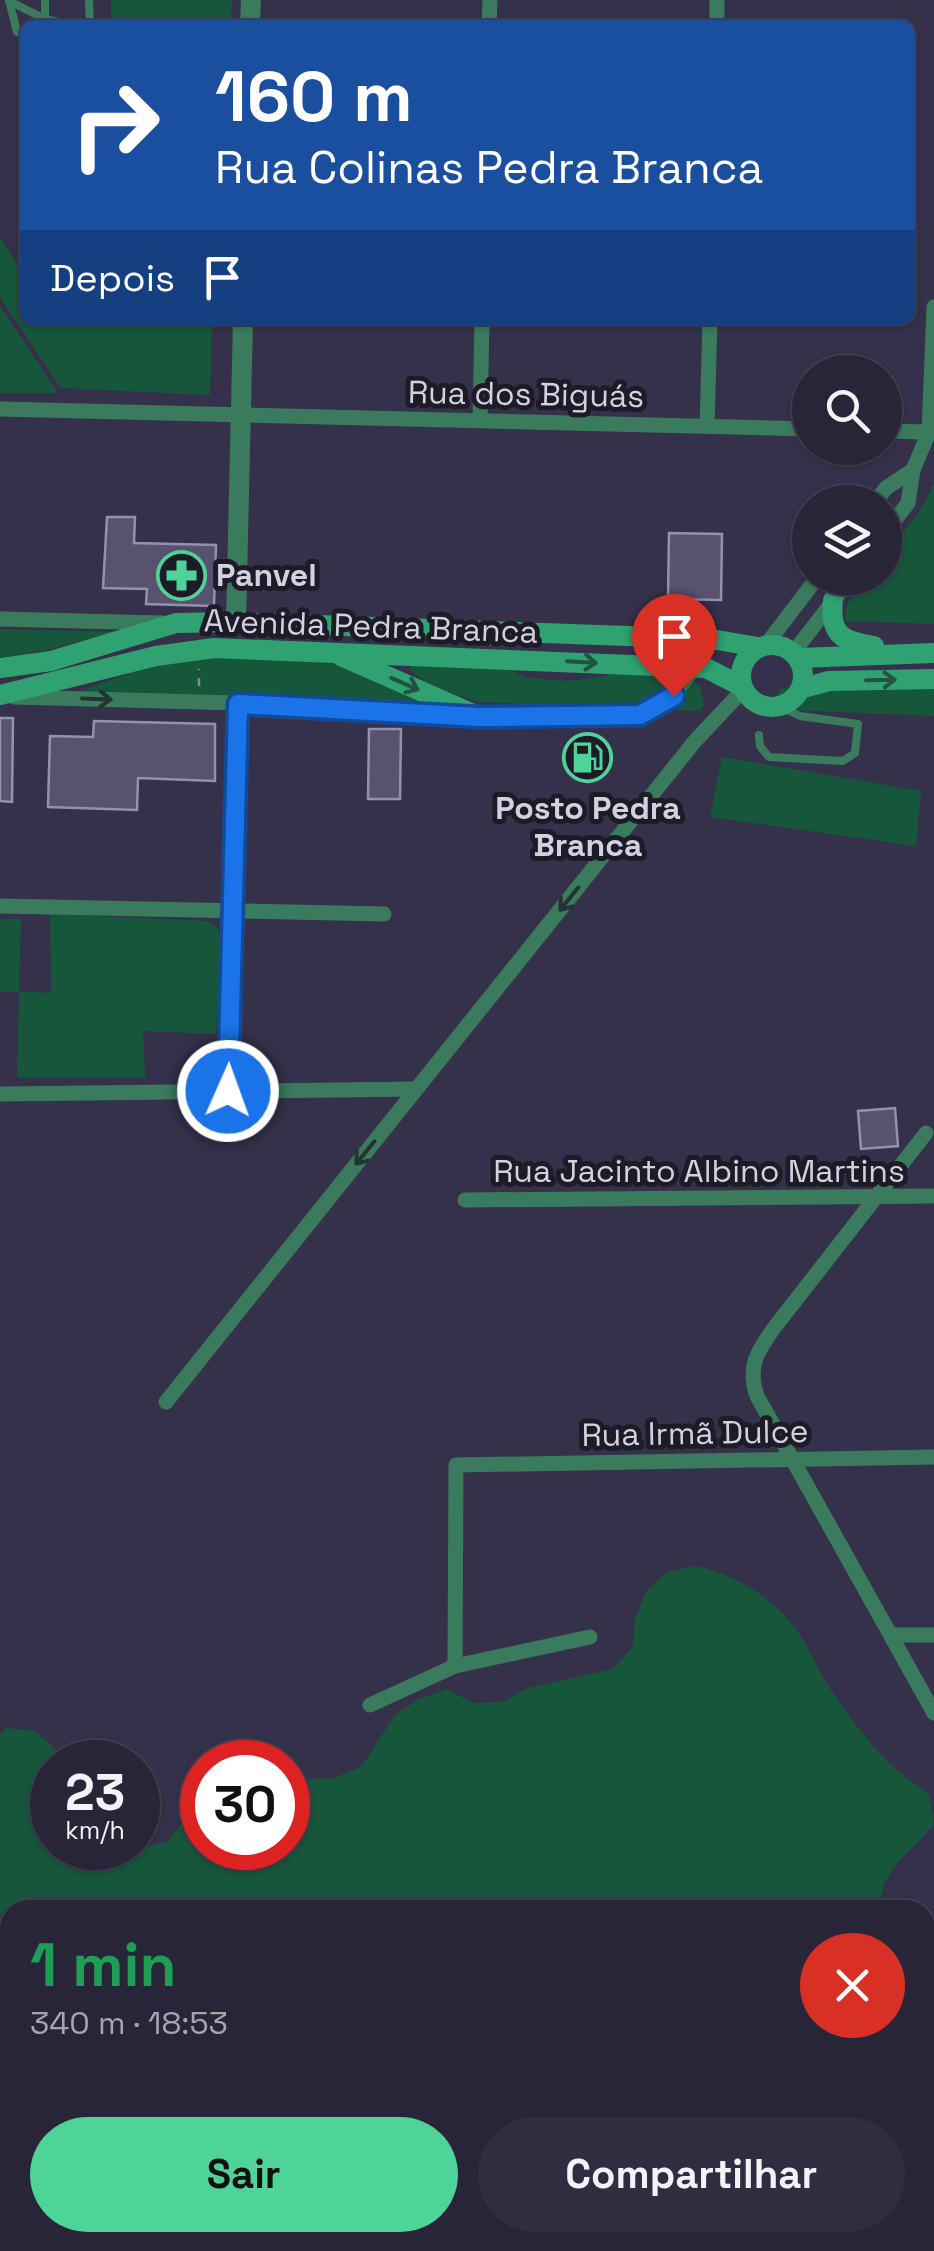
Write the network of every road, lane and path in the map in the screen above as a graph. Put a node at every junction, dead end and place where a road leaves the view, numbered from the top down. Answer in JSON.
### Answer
{"nodes":[{"id":1,"x":9,"y":0,"type":"edge"},
{"id":2,"x":45,"y":0,"type":"edge"},
{"id":3,"x":45,"y":18,"type":"junction"},
{"id":4,"x":53,"y":20,"type":"edge"},
{"id":5,"x":20,"y":33,"type":"edge"},
{"id":6,"x":934,"y":307,"type":"edge"},
{"id":7,"x":243,"y":325,"type":"edge"},
{"id":8,"x":482,"y":325,"type":"edge"},
{"id":9,"x":710,"y":325,"type":"edge"},
{"id":10,"x":0,"y":409,"type":"edge"},
{"id":11,"x":241,"y":414,"type":"junction"},
{"id":12,"x":480,"y":420,"type":"junction"},
{"id":13,"x":708,"y":426,"type":"junction"},
{"id":14,"x":792,"y":428,"type":"edge"},
{"id":15,"x":902,"y":431,"type":"edge"},
{"id":16,"x":928,"y":432,"type":"junction"},
{"id":17,"x":914,"y":470,"type":"junction"},
{"id":18,"x":891,"y":485,"type":"edge"},
{"id":19,"x":902,"y":511,"type":"edge"},
{"id":20,"x":803,"y":595,"type":"edge"},
{"id":21,"x":838,"y":595,"type":"edge"},
{"id":22,"x":834,"y":600,"type":"junction"},
{"id":23,"x":0,"y":619,"type":"edge"},
{"id":24,"x":236,"y":622,"type":"junction"},
{"id":25,"x":176,"y":623,"type":"junction"},
{"id":26,"x":762,"y":646,"type":"junction"},
{"id":27,"x":330,"y":651,"type":"junction"},
{"id":28,"x":932,"y":653,"type":"edge"},
{"id":29,"x":796,"y":656,"type":"junction"},
{"id":30,"x":0,"y":668,"type":"edge"},
{"id":31,"x":694,"y":668,"type":"junction"},
{"id":32,"x":934,"y":679,"type":"edge"},
{"id":33,"x":742,"y":688,"type":"junction"},
{"id":34,"x":803,"y":688,"type":"junction"},
{"id":35,"x":0,"y":696,"type":"edge"},
{"id":36,"x":238,"y":704,"type":"junction"},
{"id":37,"x":782,"y":707,"type":"junction"},
{"id":38,"x":480,"y":717,"type":"junction"},
{"id":39,"x":758,"y":735,"type":"dead end"},
{"id":40,"x":0,"y":906,"type":"edge"},
{"id":41,"x":233,"y":910,"type":"junction"},
{"id":42,"x":384,"y":914,"type":"dead end"},
{"id":43,"x":416,"y":1089,"type":"junction"},
{"id":44,"x":228,"y":1091,"type":"junction"},
{"id":45,"x":0,"y":1094,"type":"edge"},
{"id":46,"x":926,"y":1134,"type":"dead end"},
{"id":47,"x":934,"y":1196,"type":"edge"},
{"id":48,"x":878,"y":1197,"type":"junction"},
{"id":49,"x":465,"y":1200,"type":"dead end"},
{"id":50,"x":166,"y":1402,"type":"dead end"},
{"id":51,"x":934,"y":1456,"type":"edge"},
{"id":52,"x":792,"y":1459,"type":"junction"},
{"id":53,"x":892,"y":1635,"type":"junction"},
{"id":54,"x":934,"y":1635,"type":"edge"},
{"id":55,"x":590,"y":1637,"type":"dead end"},
{"id":56,"x":455,"y":1666,"type":"junction"},
{"id":57,"x":370,"y":1704,"type":"dead end"},
{"id":58,"x":934,"y":1713,"type":"edge"}],
"edges":[{"from":1,"to":3,"type":"lane"},
{"from":1,"to":5,"type":"lane"},
{"from":2,"to":3,"type":"lane"},
{"from":3,"to":4,"type":"lane"},
{"from":6,"to":16,"type":"street"},
{"from":7,"to":11,"type":"street"},
{"from":8,"to":12,"type":"street"},
{"from":9,"to":13,"type":"street"},
{"from":10,"to":11,"type":"street","name":"Rua dos Biguás"},
{"from":11,"to":12,"type":"street","name":"Rua dos Biguás"},
{"from":11,"to":24,"type":"street"},
{"from":12,"to":13,"type":"street","name":"Rua dos Biguás"},
{"from":13,"to":14,"type":"street","name":"Rua dos Biguás"},
{"from":15,"to":16,"type":"street"},
{"from":16,"to":17,"type":"street"},
{"from":17,"to":18,"type":"street"},
{"from":17,"to":19,"type":"street"},
{"from":20,"to":26,"type":"street"},
{"from":21,"to":22,"type":"street"},
{"from":22,"to":28,"type":"main road"},
{"from":22,"to":29,"type":"street"},
{"from":23,"to":25,"type":"street","name":"Avenida Pedra Branca"},
{"from":24,"to":25,"type":"main road","name":"Avenida Pedra Branca"},
{"from":24,"to":26,"type":"main road","name":"Avenida Pedra Branca"},
{"from":25,"to":30,"type":"main road","name":"Avenida Pedra Branca"},
{"from":26,"to":29,"type":"main road"},
{"from":26,"to":33,"type":"main road"},
{"from":27,"to":31,"type":"main road","name":"Avenida Pedra Branca","one_way":true},
{"from":27,"to":35,"type":"main road","name":"Avenida Pedra Branca"},
{"from":27,"to":38,"type":"main road","one_way":true},
{"from":28,"to":29,"type":"main road"},
{"from":29,"to":34,"type":"main road"},
{"from":31,"to":33,"type":"main road","name":"Avenida Pedra Branca"},
{"from":31,"to":38,"type":"street"},
{"from":34,"to":32,"type":"main road","one_way":true},
{"from":33,"to":37,"type":"main road"},
{"from":33,"to":43,"type":"street","one_way":true},
{"from":34,"to":37,"type":"main road"},
{"from":35,"to":36,"type":"street","one_way":true},
{"from":36,"to":38,"type":"street"},
{"from":36,"to":41,"type":"street"},
{"from":37,"to":39,"type":"lane"},
{"from":40,"to":41,"type":"street"},
{"from":41,"to":42,"type":"street"},
{"from":41,"to":44,"type":"street"},
{"from":43,"to":44,"type":"street"},
{"from":43,"to":50,"type":"street","one_way":true},
{"from":44,"to":45,"type":"street"},
{"from":46,"to":48,"type":"street"},
{"from":47,"to":48,"type":"street","name":"Rua Jacinto Albino Martins"},
{"from":48,"to":49,"type":"street","name":"Rua Jacinto Albino Martins"},
{"from":48,"to":52,"type":"street"},
{"from":51,"to":52,"type":"street","name":"Rua Irmã Dulce"},
{"from":52,"to":53,"type":"street"},
{"from":52,"to":56,"type":"street","name":"Rua Irmã Dulce"},
{"from":53,"to":54,"type":"street"},
{"from":53,"to":58,"type":"street"},
{"from":55,"to":56,"type":"street"},
{"from":56,"to":57,"type":"street"}]}
